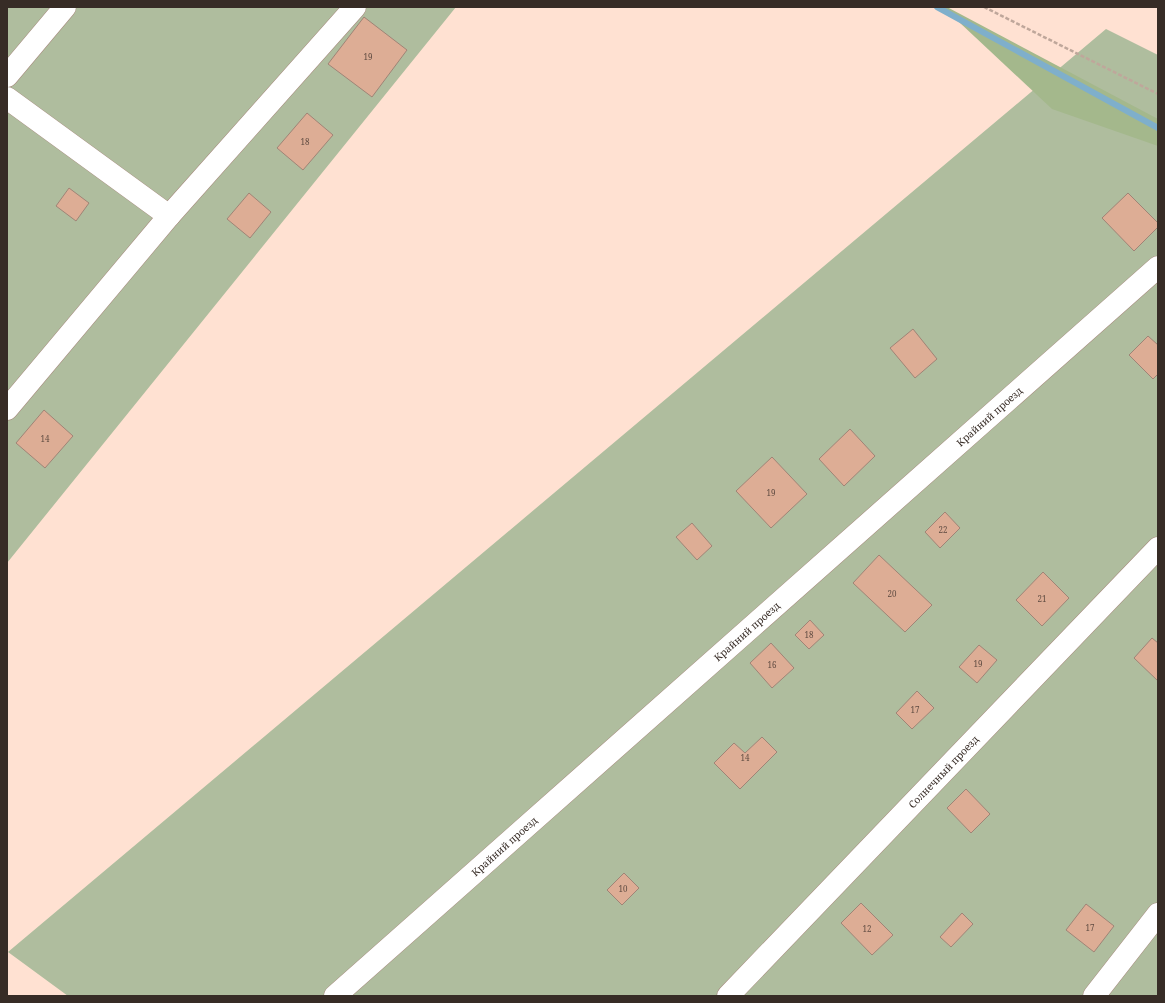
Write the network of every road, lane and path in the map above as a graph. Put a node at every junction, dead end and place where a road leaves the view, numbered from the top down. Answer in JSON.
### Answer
{"nodes":[{"id":1,"x":64,"y":7,"type":"edge"},
{"id":2,"x":355,"y":7,"type":"edge"},
{"id":3,"x":984,"y":7,"type":"edge"},
{"id":4,"x":7,"y":76,"type":"edge"},
{"id":5,"x":1158,"y":94,"type":"edge"},
{"id":6,"x":7,"y":98,"type":"edge"},
{"id":7,"x":170,"y":216,"type":"junction"},
{"id":8,"x":1158,"y":267,"type":"edge"},
{"id":9,"x":7,"y":409,"type":"edge"},
{"id":10,"x":1158,"y":548,"type":"edge"},
{"id":11,"x":1158,"y":914,"type":"edge"},
{"id":12,"x":335,"y":996,"type":"edge"},
{"id":13,"x":728,"y":996,"type":"edge"},
{"id":14,"x":1094,"y":996,"type":"edge"}],
"edges":[{"from":1,"to":4,"type":"lane"},
{"from":2,"to":7,"type":"lane"},
{"from":3,"to":5,"type":"path"},
{"from":6,"to":7,"type":"lane"},
{"from":7,"to":9,"type":"lane"},
{"from":8,"to":12,"type":"lane","name":"Крайний проезд"},
{"from":10,"to":13,"type":"lane","name":"Солнечный проезд"},
{"from":11,"to":14,"type":"lane"}]}
